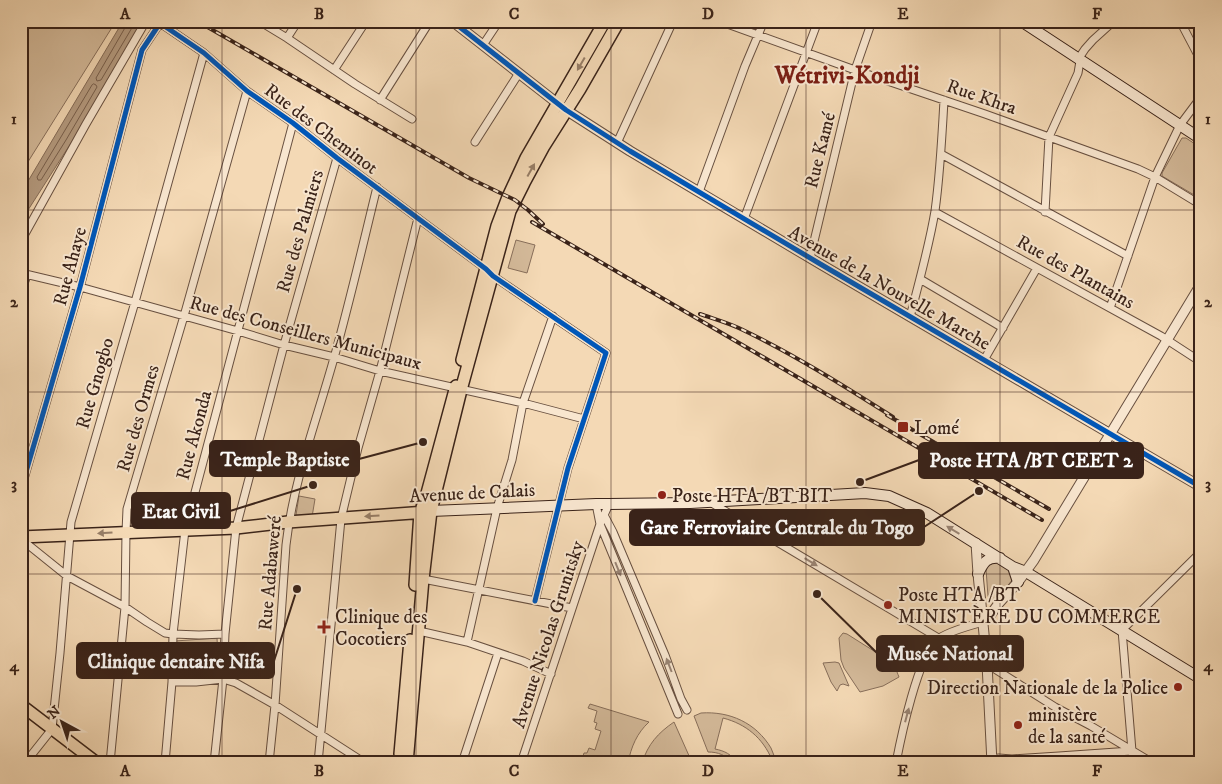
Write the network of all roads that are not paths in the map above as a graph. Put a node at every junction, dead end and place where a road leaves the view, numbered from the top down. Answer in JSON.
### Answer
{"nodes":[{"id":1,"x":146,"y":21,"type":"edge"},
{"id":2,"x":259,"y":21,"type":"edge"},
{"id":3,"x":298,"y":21,"type":"edge"},
{"id":4,"x":366,"y":21,"type":"edge"},
{"id":5,"x":430,"y":21,"type":"edge"},
{"id":6,"x":452,"y":21,"type":"edge"},
{"id":7,"x":499,"y":21,"type":"edge"},
{"id":8,"x":605,"y":21,"type":"edge"},
{"id":9,"x":619,"y":21,"type":"edge"},
{"id":10,"x":673,"y":21,"type":"edge"},
{"id":11,"x":719,"y":21,"type":"edge"},
{"id":12,"x":764,"y":21,"type":"edge"},
{"id":13,"x":818,"y":21,"type":"edge"},
{"id":14,"x":872,"y":21,"type":"edge"},
{"id":15,"x":1021,"y":21,"type":"edge"},
{"id":16,"x":1114,"y":21,"type":"edge"},
{"id":17,"x":1180,"y":21,"type":"edge"},
{"id":18,"x":758,"y":35,"type":"junction"},
{"id":19,"x":286,"y":38,"type":"junction"},
{"id":20,"x":483,"y":45,"type":"junction"},
{"id":21,"x":142,"y":50,"type":"joint"},
{"id":22,"x":806,"y":52,"type":"junction"},
{"id":23,"x":204,"y":53,"type":"junction"},
{"id":24,"x":1201,"y":60,"type":"edge"},
{"id":25,"x":1080,"y":61,"type":"junction"},
{"id":26,"x":334,"y":70,"type":"junction"},
{"id":27,"x":855,"y":70,"type":"junction"},
{"id":28,"x":519,"y":73,"type":"junction"},
{"id":29,"x":247,"y":90,"type":"junction"},
{"id":30,"x":1201,"y":97,"type":"edge"},
{"id":31,"x":380,"y":100,"type":"junction"},
{"id":32,"x":944,"y":100,"type":"junction"},
{"id":33,"x":562,"y":106,"type":"junction"},
{"id":34,"x":412,"y":119,"type":"dead end"},
{"id":35,"x":293,"y":123,"type":"junction"},
{"id":36,"x":1180,"y":125,"type":"junction"},
{"id":37,"x":1049,"y":137,"type":"junction"},
{"id":38,"x":1201,"y":139,"type":"edge"},
{"id":39,"x":475,"y":142,"type":"dead end"},
{"id":40,"x":617,"y":143,"type":"junction"},
{"id":41,"x":940,"y":154,"type":"junction"},
{"id":42,"x":337,"y":158,"type":"junction"},
{"id":43,"x":1155,"y":177,"type":"junction"},
{"id":44,"x":377,"y":187,"type":"junction"},
{"id":45,"x":699,"y":192,"type":"junction"},
{"id":46,"x":1201,"y":205,"type":"edge"},
{"id":47,"x":934,"y":212,"type":"junction"},
{"id":48,"x":1045,"y":212,"type":"junction"},
{"id":49,"x":418,"y":218,"type":"junction"},
{"id":50,"x":744,"y":219,"type":"junction"},
{"id":51,"x":21,"y":241,"type":"edge"},
{"id":52,"x":1128,"y":256,"type":"junction"},
{"id":53,"x":810,"y":258,"type":"junction"},
{"id":54,"x":1037,"y":268,"type":"junction"},
{"id":55,"x":489,"y":272,"type":"junction"},
{"id":56,"x":24,"y":274,"type":"edge"},
{"id":57,"x":920,"y":279,"type":"junction"},
{"id":58,"x":1201,"y":284,"type":"edge"},
{"id":59,"x":80,"y":287,"type":"junction"},
{"id":60,"x":21,"y":292,"type":"edge"},
{"id":61,"x":135,"y":302,"type":"junction"},
{"id":62,"x":1110,"y":308,"type":"junction"},
{"id":63,"x":184,"y":316,"type":"junction"},
{"id":64,"x":553,"y":316,"type":"junction"},
{"id":65,"x":910,"y":317,"type":"junction"},
{"id":66,"x":1003,"y":328,"type":"junction"},
{"id":67,"x":238,"y":331,"type":"junction"},
{"id":68,"x":1167,"y":340,"type":"junction"},
{"id":69,"x":284,"y":345,"type":"junction"},
{"id":70,"x":334,"y":357,"type":"junction"},
{"id":71,"x":984,"y":360,"type":"junction"},
{"id":72,"x":1201,"y":362,"type":"edge"},
{"id":73,"x":380,"y":371,"type":"junction"},
{"id":74,"x":458,"y":389,"type":"junction"},
{"id":75,"x":522,"y":403,"type":"junction"},
{"id":76,"x":584,"y":419,"type":"junction"},
{"id":77,"x":1110,"y":434,"type":"junction"},
{"id":78,"x":1200,"y":485,"type":"edge"},
{"id":79,"x":21,"y":489,"type":"edge"},
{"id":80,"x":709,"y":502,"type":"junction"},
{"id":81,"x":596,"y":504,"type":"junction"},
{"id":82,"x":609,"y":504,"type":"junction"},
{"id":83,"x":558,"y":505,"type":"junction"},
{"id":84,"x":497,"y":508,"type":"junction"},
{"id":85,"x":426,"y":512,"type":"junction"},
{"id":86,"x":604,"y":515,"type":"junction"},
{"id":87,"x":341,"y":518,"type":"junction"},
{"id":88,"x":288,"y":522,"type":"junction"},
{"id":89,"x":600,"y":524,"type":"junction"},
{"id":90,"x":236,"y":528,"type":"junction"},
{"id":91,"x":185,"y":530,"type":"junction"},
{"id":92,"x":126,"y":532,"type":"junction"},
{"id":93,"x":70,"y":536,"type":"junction"},
{"id":94,"x":21,"y":538,"type":"edge"},
{"id":95,"x":976,"y":544,"type":"junction"},
{"id":96,"x":1201,"y":552,"type":"edge"},
{"id":97,"x":1000,"y":558,"type":"junction"},
{"id":98,"x":1013,"y":567,"type":"junction"},
{"id":99,"x":1026,"y":572,"type":"junction"},
{"id":100,"x":978,"y":574,"type":"junction"},
{"id":101,"x":67,"y":576,"type":"junction"},
{"id":102,"x":423,"y":579,"type":"junction"},
{"id":103,"x":1018,"y":582,"type":"junction"},
{"id":104,"x":478,"y":589,"type":"junction"},
{"id":105,"x":981,"y":595,"type":"junction"},
{"id":106,"x":535,"y":601,"type":"junction"},
{"id":107,"x":999,"y":604,"type":"junction"},
{"id":108,"x":125,"y":607,"type":"junction"},
{"id":109,"x":572,"y":608,"type":"junction"},
{"id":110,"x":983,"y":622,"type":"junction"},
{"id":111,"x":1122,"y":630,"type":"junction"},
{"id":112,"x":418,"y":631,"type":"junction"},
{"id":113,"x":173,"y":634,"type":"junction"},
{"id":114,"x":225,"y":634,"type":"junction"},
{"id":115,"x":939,"y":638,"type":"junction"},
{"id":116,"x":467,"y":642,"type":"junction"},
{"id":117,"x":498,"y":652,"type":"junction"},
{"id":118,"x":987,"y":664,"type":"junction"},
{"id":119,"x":551,"y":674,"type":"junction"},
{"id":120,"x":223,"y":679,"type":"junction"},
{"id":121,"x":1201,"y":679,"type":"edge"},
{"id":122,"x":172,"y":682,"type":"junction"},
{"id":123,"x":21,"y":705,"type":"edge"},
{"id":124,"x":275,"y":705,"type":"junction"},
{"id":125,"x":687,"y":710,"type":"dead end"},
{"id":126,"x":678,"y":714,"type":"dead end"},
{"id":127,"x":52,"y":729,"type":"junction"},
{"id":128,"x":321,"y":734,"type":"junction"},
{"id":129,"x":1132,"y":751,"type":"junction"},
{"id":130,"x":1144,"y":758,"type":"junction"},
{"id":131,"x":1060,"y":760,"type":"edge"},
{"id":132,"x":991,"y":761,"type":"edge"},
{"id":133,"x":1012,"y":761,"type":"edge"},
{"id":134,"x":1132,"y":761,"type":"edge"},
{"id":135,"x":25,"y":763,"type":"edge"},
{"id":136,"x":97,"y":763,"type":"edge"},
{"id":137,"x":110,"y":763,"type":"edge"},
{"id":138,"x":165,"y":763,"type":"edge"},
{"id":139,"x":214,"y":763,"type":"edge"},
{"id":140,"x":269,"y":763,"type":"edge"},
{"id":141,"x":318,"y":763,"type":"edge"},
{"id":142,"x":365,"y":763,"type":"edge"},
{"id":143,"x":400,"y":763,"type":"edge"},
{"id":144,"x":407,"y":763,"type":"edge"},
{"id":145,"x":462,"y":763,"type":"edge"},
{"id":146,"x":521,"y":763,"type":"edge"},
{"id":147,"x":896,"y":763,"type":"edge"},
{"id":148,"x":959,"y":763,"type":"edge"},
{"id":149,"x":1093,"y":763,"type":"edge"},
{"id":150,"x":1153,"y":763,"type":"edge"}],
"edges":[{"from":1,"to":51,"type":"street"},
{"from":2,"to":19,"type":"street"},
{"from":3,"to":19,"type":"street"},
{"from":4,"to":26,"type":"street"},
{"from":5,"to":31,"type":"street"},
{"from":6,"to":20,"type":"street","name":"Avenue de la Nouvelle Marche"},
{"from":7,"to":20,"type":"street"},
{"from":8,"to":33,"type":"highway","one_way":true},
{"from":9,"to":33,"type":"highway"},
{"from":10,"to":40,"type":"street"},
{"from":11,"to":18,"type":"street","name":"Rue Khra"},
{"from":12,"to":18,"type":"street"},
{"from":13,"to":22,"type":"street"},
{"from":14,"to":27,"type":"street","name":"Rue Kamé"},
{"from":15,"to":25,"type":"main road"},
{"from":16,"to":25,"type":"street"},
{"from":17,"to":24,"type":"street"},
{"from":18,"to":22,"type":"street","name":"Rue Khra"},
{"from":18,"to":45,"type":"street"},
{"from":19,"to":26,"type":"street"},
{"from":20,"to":28,"type":"street","name":"Avenue de la Nouvelle Marche"},
{"from":21,"to":23,"type":"street","name":"Rue des Cheminot"},
{"from":21,"to":59,"type":"street","name":"Rue Ahaye"},
{"from":22,"to":27,"type":"street","name":"Rue Khra"},
{"from":22,"to":50,"type":"street"},
{"from":23,"to":29,"type":"street","name":"Rue des Cheminot"},
{"from":23,"to":61,"type":"street","name":"Rue Gnogbo"},
{"from":25,"to":36,"type":"main road"},
{"from":25,"to":37,"type":"street"},
{"from":26,"to":31,"type":"street"},
{"from":27,"to":32,"type":"street","name":"Rue Khra"},
{"from":27,"to":53,"type":"street","name":"Rue Kamé"},
{"from":28,"to":33,"type":"street","name":"Avenue de la Nouvelle Marche"},
{"from":28,"to":39,"type":"street"},
{"from":29,"to":35,"type":"street","name":"Rue des Cheminot"},
{"from":29,"to":63,"type":"street","name":"Rue des Ormes"},
{"from":30,"to":36,"type":"street"},
{"from":31,"to":34,"type":"street"},
{"from":32,"to":37,"type":"street","name":"Rue Khra"},
{"from":32,"to":41,"type":"street"},
{"from":33,"to":40,"type":"street","name":"Avenue de la Nouvelle Marche"},
{"from":33,"to":55,"type":"highway"},
{"from":35,"to":42,"type":"street","name":"Rue des Cheminot"},
{"from":35,"to":67,"type":"street","name":"Rue Akonda"},
{"from":36,"to":38,"type":"main road"},
{"from":36,"to":43,"type":"street"},
{"from":37,"to":43,"type":"street","name":"Rue Khra"},
{"from":37,"to":48,"type":"street"},
{"from":40,"to":45,"type":"street","name":"Avenue de la Nouvelle Marche"},
{"from":41,"to":47,"type":"street"},
{"from":41,"to":48,"type":"street"},
{"from":42,"to":44,"type":"street","name":"Rue des Cheminot"},
{"from":42,"to":69,"type":"street","name":"Rue des Palmiers"},
{"from":43,"to":46,"type":"street","name":"Rue Khra"},
{"from":43,"to":52,"type":"street"},
{"from":44,"to":49,"type":"street","name":"Rue des Cheminot"},
{"from":44,"to":70,"type":"street","name":"Rue Adabaweré"},
{"from":45,"to":50,"type":"street","name":"Avenue de la Nouvelle Marche"},
{"from":47,"to":54,"type":"street","name":"Rue des Plantains"},
{"from":47,"to":57,"type":"street"},
{"from":48,"to":52,"type":"street"},
{"from":49,"to":55,"type":"street","name":"Rue des Cheminot"},
{"from":49,"to":73,"type":"street"},
{"from":50,"to":53,"type":"street","name":"Avenue de la Nouvelle Marche"},
{"from":52,"to":62,"type":"street"},
{"from":53,"to":65,"type":"street","name":"Avenue de la Nouvelle Marche"},
{"from":54,"to":62,"type":"street","name":"Rue des Plantains"},
{"from":54,"to":66,"type":"street"},
{"from":55,"to":64,"type":"street","name":"Rue des Cheminot"},
{"from":55,"to":74,"type":"highway"},
{"from":56,"to":59,"type":"street","name":"Rue des Conseillers Municipaux"},
{"from":56,"to":60,"type":"street"},
{"from":57,"to":65,"type":"street"},
{"from":57,"to":66,"type":"street"},
{"from":58,"to":68,"type":"street"},
{"from":59,"to":61,"type":"street","name":"Rue des Conseillers Municipaux"},
{"from":59,"to":79,"type":"street","name":"Rue Ahaye"},
{"from":61,"to":63,"type":"street","name":"Rue des Conseillers Municipaux"},
{"from":61,"to":93,"type":"street","name":"Rue Gnogbo"},
{"from":62,"to":68,"type":"street","name":"Rue des Plantains"},
{"from":63,"to":67,"type":"street","name":"Rue des Conseillers Municipaux"},
{"from":63,"to":92,"type":"street","name":"Rue des Ormes"},
{"from":64,"to":75,"type":"street"},
{"from":64,"to":76,"type":"street","name":"Rue des Cheminot"},
{"from":65,"to":71,"type":"street","name":"Avenue de la Nouvelle Marche"},
{"from":66,"to":71,"type":"street"},
{"from":67,"to":69,"type":"street","name":"Rue des Conseillers Municipaux"},
{"from":67,"to":91,"type":"street","name":"Rue Akonda"},
{"from":68,"to":72,"type":"street","name":"Rue des Plantains"},
{"from":68,"to":77,"type":"street"},
{"from":69,"to":70,"type":"street","name":"Rue des Conseillers Municipaux"},
{"from":69,"to":90,"type":"street","name":"Rue des Palmiers"},
{"from":70,"to":73,"type":"street","name":"Rue des Conseillers Municipaux"},
{"from":70,"to":88,"type":"street","name":"Rue Adabaweré"},
{"from":71,"to":77,"type":"street","name":"Avenue de la Nouvelle Marche"},
{"from":73,"to":74,"type":"street","name":"Rue des Conseillers Municipaux"},
{"from":73,"to":87,"type":"street"},
{"from":74,"to":75,"type":"street","name":"Rue des Conseillers Municipaux"},
{"from":74,"to":85,"type":"highway"},
{"from":75,"to":76,"type":"street","name":"Rue des Conseillers Municipaux"},
{"from":75,"to":84,"type":"street"},
{"from":76,"to":83,"type":"street"},
{"from":77,"to":78,"type":"street","name":"Avenue de la Nouvelle Marche"},
{"from":77,"to":99,"type":"street"},
{"from":80,"to":82,"type":"main road","name":"Avenue de Calais"},
{"from":95,"to":80,"type":"main road","name":"Avenue de Calais","one_way":true},
{"from":80,"to":115,"type":"street","one_way":true},
{"from":81,"to":82,"type":"main road","name":"Avenue de Calais"},
{"from":81,"to":83,"type":"main road","name":"Avenue de Calais"},
{"from":81,"to":89,"type":"street"},
{"from":82,"to":86,"type":"street","name":"Avenue Nicolas Grunitsky"},
{"from":83,"to":84,"type":"main road","name":"Avenue de Calais"},
{"from":83,"to":106,"type":"street"},
{"from":84,"to":85,"type":"main road","name":"Avenue de Calais"},
{"from":84,"to":104,"type":"street"},
{"from":85,"to":87,"type":"highway","name":"Avenue de Calais","one_way":true},
{"from":85,"to":102,"type":"highway"},
{"from":85,"to":143,"type":"highway"},
{"from":86,"to":89,"type":"street","name":"Avenue Nicolas Grunitsky"},
{"from":125,"to":86,"type":"street","one_way":true},
{"from":87,"to":88,"type":"highway","name":"Avenue de Calais"},
{"from":87,"to":128,"type":"street"},
{"from":88,"to":90,"type":"highway","name":"Avenue de Calais"},
{"from":88,"to":124,"type":"street","name":"Rue Adabaweré"},
{"from":89,"to":109,"type":"street","name":"Avenue Nicolas Grunitsky"},
{"from":89,"to":126,"type":"street","one_way":true},
{"from":90,"to":91,"type":"highway","name":"Avenue de Calais"},
{"from":90,"to":114,"type":"street","name":"Rue des Palmiers"},
{"from":91,"to":92,"type":"highway","name":"Avenue de Calais"},
{"from":91,"to":113,"type":"street","name":"Rue Akonda"},
{"from":92,"to":93,"type":"highway","name":"Avenue de Calais","one_way":true},
{"from":92,"to":108,"type":"street","name":"Rue des Ormes"},
{"from":93,"to":94,"type":"highway","name":"Avenue de Calais"},
{"from":93,"to":101,"type":"street","name":"Rue Gnogbo"},
{"from":94,"to":101,"type":"street"},
{"from":95,"to":97,"type":"main road","name":"Avenue de Calais"},
{"from":95,"to":100,"type":"street"},
{"from":96,"to":111,"type":"street"},
{"from":97,"to":98,"type":"main road","name":"Avenue de Calais"},
{"from":97,"to":100,"type":"main road"},
{"from":98,"to":99,"type":"main road","name":"Avenue de Calais"},
{"from":98,"to":103,"type":"main road"},
{"from":99,"to":103,"type":"street"},
{"from":99,"to":111,"type":"main road","name":"Avenue de Calais"},
{"from":100,"to":105,"type":"street"},
{"from":101,"to":108,"type":"street"},
{"from":101,"to":127,"type":"street","name":"Rue Gnogbo"},
{"from":102,"to":104,"type":"street"},
{"from":102,"to":112,"type":"highway"},
{"from":103,"to":107,"type":"street"},
{"from":104,"to":106,"type":"street"},
{"from":104,"to":116,"type":"street"},
{"from":105,"to":107,"type":"street"},
{"from":105,"to":110,"type":"street"},
{"from":106,"to":109,"type":"street"},
{"from":107,"to":110,"type":"street"},
{"from":108,"to":113,"type":"street"},
{"from":108,"to":137,"type":"street","name":"Rue des Ormes"},
{"from":109,"to":119,"type":"street","name":"Avenue Nicolas Grunitsky"},
{"from":110,"to":115,"type":"street"},
{"from":110,"to":118,"type":"street"},
{"from":111,"to":121,"type":"main road","name":"Avenue de Calais"},
{"from":111,"to":129,"type":"street"},
{"from":112,"to":116,"type":"street"},
{"from":112,"to":144,"type":"highway"},
{"from":113,"to":114,"type":"street"},
{"from":113,"to":122,"type":"street","name":"Rue Akonda"},
{"from":114,"to":120,"type":"street","name":"Rue des Palmiers"},
{"from":115,"to":118,"type":"street"},
{"from":147,"to":115,"type":"street","one_way":true},
{"from":116,"to":117,"type":"street"},
{"from":117,"to":119,"type":"street"},
{"from":117,"to":145,"type":"street"},
{"from":118,"to":129,"type":"street"},
{"from":118,"to":132,"type":"street"},
{"from":119,"to":146,"type":"street","name":"Avenue Nicolas Grunitsky"},
{"from":120,"to":122,"type":"street"},
{"from":120,"to":124,"type":"street"},
{"from":120,"to":139,"type":"street","name":"Rue des Palmiers"},
{"from":122,"to":138,"type":"street","name":"Rue Akonda"},
{"from":123,"to":127,"type":"highway"},
{"from":124,"to":128,"type":"street"},
{"from":124,"to":140,"type":"street","name":"Rue Adabaweré"},
{"from":127,"to":135,"type":"street"},
{"from":127,"to":136,"type":"highway"},
{"from":128,"to":141,"type":"street"},
{"from":128,"to":142,"type":"street"},
{"from":129,"to":130,"type":"street"},
{"from":129,"to":131,"type":"street"},
{"from":129,"to":134,"type":"street"},
{"from":130,"to":134,"type":"street"},
{"from":130,"to":150,"type":"street"},
{"from":131,"to":133,"type":"street"},
{"from":132,"to":133,"type":"street"},
{"from":132,"to":148,"type":"street"},
{"from":134,"to":149,"type":"street"}]}
